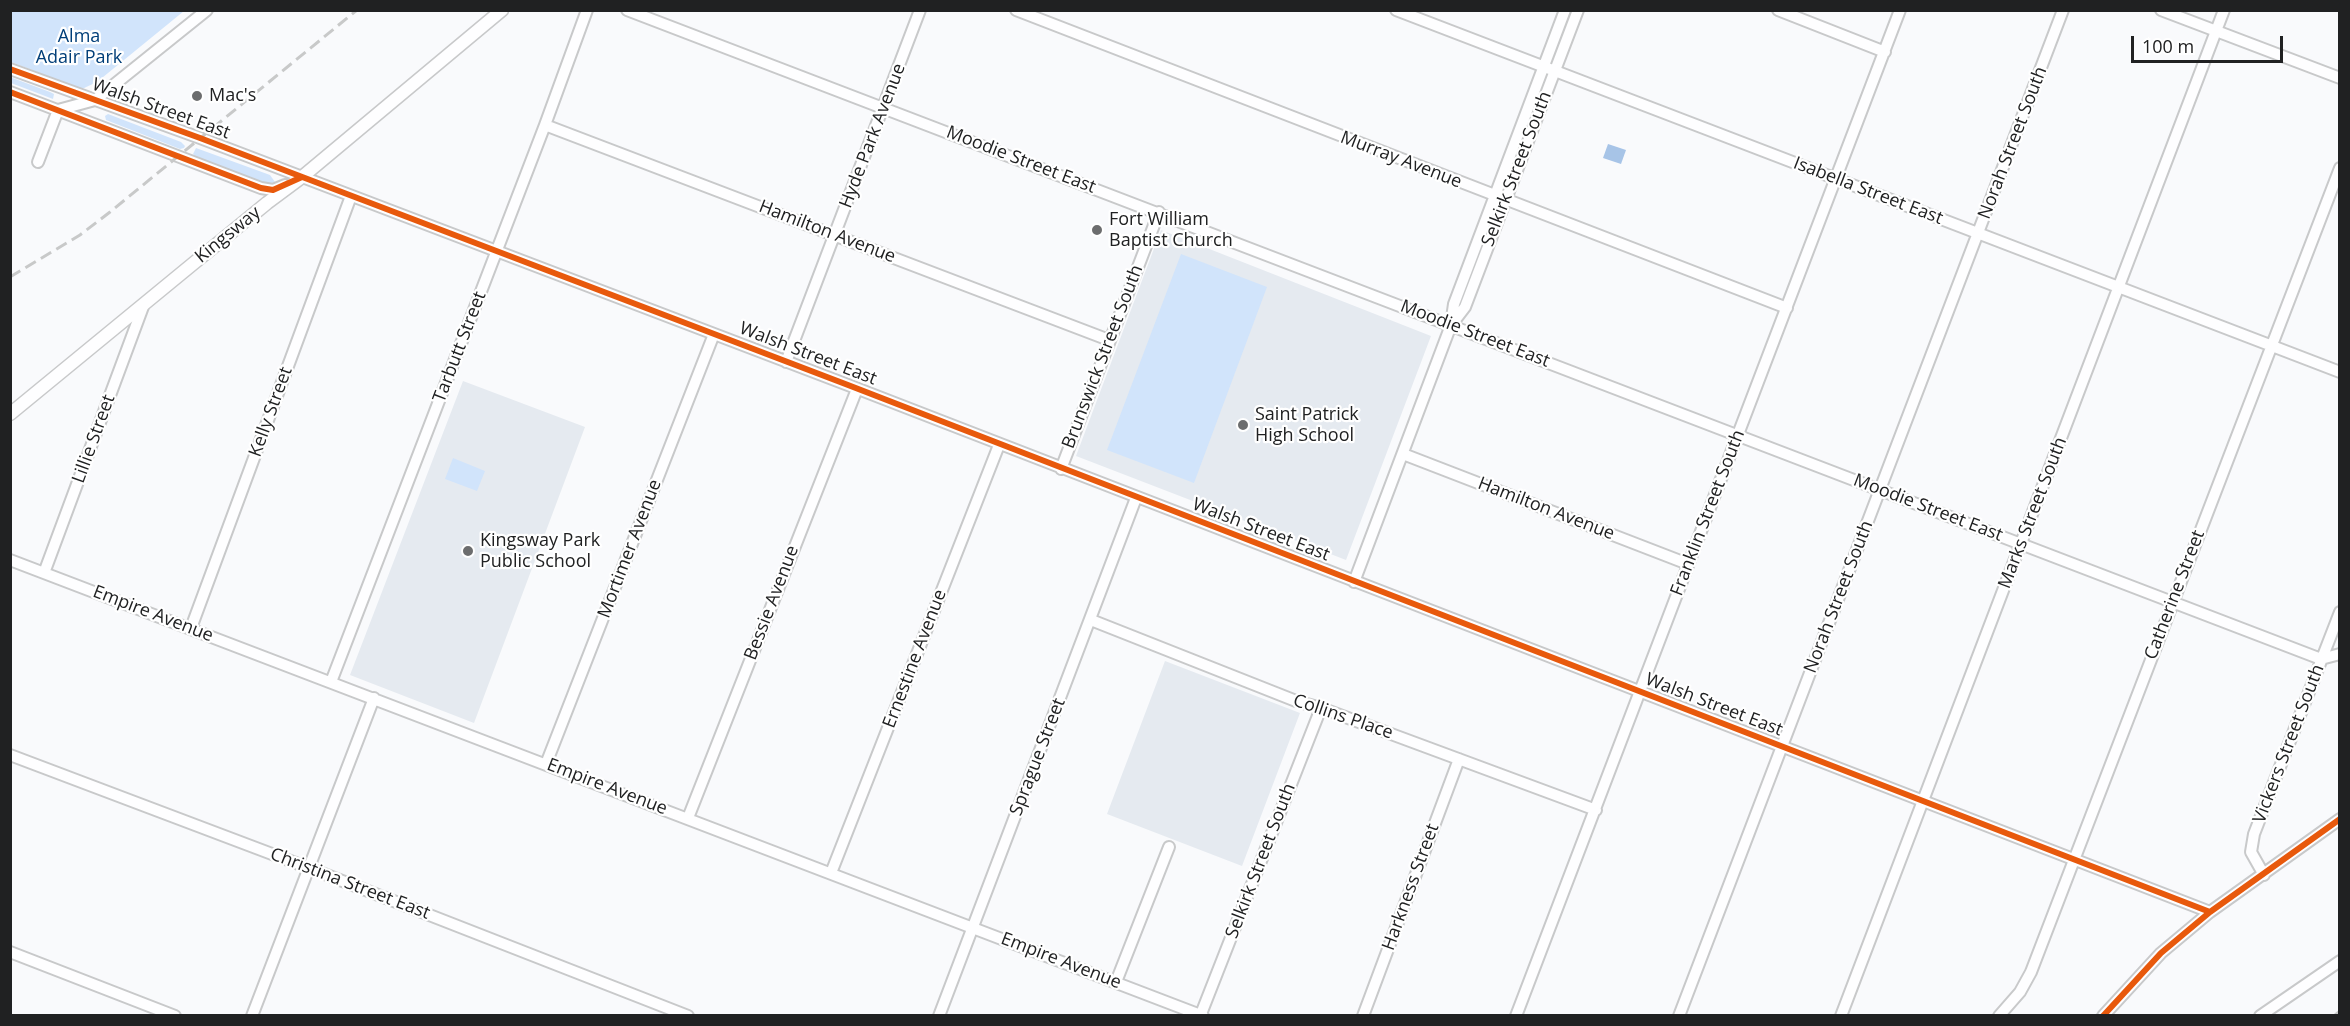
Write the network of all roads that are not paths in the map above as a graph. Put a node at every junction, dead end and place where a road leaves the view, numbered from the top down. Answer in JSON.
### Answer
{"nodes":[{"id":1,"x":207,"y":10,"type":"edge"},
{"id":2,"x":502,"y":10,"type":"edge"},
{"id":3,"x":587,"y":10,"type":"edge"},
{"id":4,"x":627,"y":10,"type":"edge"},
{"id":5,"x":921,"y":10,"type":"edge"},
{"id":6,"x":1016,"y":10,"type":"edge"},
{"id":7,"x":1396,"y":10,"type":"edge"},
{"id":8,"x":1565,"y":10,"type":"edge"},
{"id":9,"x":1578,"y":10,"type":"edge"},
{"id":10,"x":1778,"y":10,"type":"edge"},
{"id":11,"x":1900,"y":10,"type":"edge"},
{"id":12,"x":2063,"y":10,"type":"edge"},
{"id":13,"x":2161,"y":10,"type":"edge"},
{"id":14,"x":2224,"y":10,"type":"edge"},
{"id":15,"x":2216,"y":31,"type":"junction"},
{"id":16,"x":1885,"y":52,"type":"junction"},
{"id":17,"x":10,"y":69,"type":"edge"},
{"id":18,"x":1549,"y":70,"type":"junction"},
{"id":19,"x":2340,"y":78,"type":"edge"},
{"id":20,"x":10,"y":92,"type":"edge"},
{"id":21,"x":95,"y":100,"type":"junction"},
{"id":22,"x":883,"y":108,"type":"junction"},
{"id":23,"x":58,"y":110,"type":"junction"},
{"id":24,"x":545,"y":125,"type":"junction"},
{"id":25,"x":38,"y":162,"type":"dead end"},
{"id":26,"x":2340,"y":168,"type":"edge"},
{"id":27,"x":302,"y":177,"type":"junction"},
{"id":28,"x":1837,"y":178,"type":"junction"},
{"id":29,"x":351,"y":196,"type":"junction"},
{"id":30,"x":1500,"y":198,"type":"junction"},
{"id":31,"x":1159,"y":212,"type":"junction"},
{"id":32,"x":1979,"y":233,"type":"junction"},
{"id":33,"x":836,"y":235,"type":"junction"},
{"id":34,"x":496,"y":251,"type":"junction"},
{"id":35,"x":2120,"y":287,"type":"junction"},
{"id":36,"x":144,"y":304,"type":"junction"},
{"id":37,"x":1787,"y":308,"type":"junction"},
{"id":38,"x":1451,"y":325,"type":"junction"},
{"id":39,"x":714,"y":334,"type":"junction"},
{"id":40,"x":1109,"y":340,"type":"junction"},
{"id":41,"x":2271,"y":345,"type":"junction"},
{"id":42,"x":786,"y":362,"type":"junction"},
{"id":43,"x":2340,"y":372,"type":"edge"},
{"id":44,"x":857,"y":389,"type":"junction"},
{"id":45,"x":10,"y":414,"type":"edge"},
{"id":46,"x":1739,"y":435,"type":"junction"},
{"id":47,"x":999,"y":445,"type":"junction"},
{"id":48,"x":1403,"y":454,"type":"junction"},
{"id":49,"x":1061,"y":468,"type":"junction"},
{"id":50,"x":1881,"y":489,"type":"junction"},
{"id":51,"x":1136,"y":498,"type":"junction"},
{"id":52,"x":2022,"y":544,"type":"junction"},
{"id":53,"x":10,"y":560,"type":"edge"},
{"id":54,"x":1688,"y":564,"type":"junction"},
{"id":55,"x":44,"y":573,"type":"junction"},
{"id":56,"x":1354,"y":582,"type":"junction"},
{"id":57,"x":2172,"y":602,"type":"junction"},
{"id":58,"x":2340,"y":612,"type":"edge"},
{"id":59,"x":1091,"y":620,"type":"junction"},
{"id":60,"x":192,"y":628,"type":"junction"},
{"id":61,"x":2340,"y":654,"type":"edge"},
{"id":62,"x":2321,"y":659,"type":"junction"},
{"id":63,"x":332,"y":682,"type":"junction"},
{"id":64,"x":1639,"y":693,"type":"junction"},
{"id":65,"x":374,"y":698,"type":"junction"},
{"id":66,"x":1321,"y":708,"type":"junction"},
{"id":67,"x":1780,"y":747,"type":"junction"},
{"id":68,"x":10,"y":755,"type":"edge"},
{"id":69,"x":1459,"y":759,"type":"junction"},
{"id":70,"x":546,"y":764,"type":"junction"},
{"id":71,"x":1924,"y":801,"type":"junction"},
{"id":72,"x":1596,"y":810,"type":"junction"},
{"id":73,"x":688,"y":818,"type":"junction"},
{"id":74,"x":2340,"y":819,"type":"edge"},
{"id":75,"x":1169,"y":846,"type":"dead end"},
{"id":76,"x":2073,"y":860,"type":"junction"},
{"id":77,"x":309,"y":868,"type":"junction"},
{"id":78,"x":831,"y":873,"type":"junction"},
{"id":79,"x":2264,"y":875,"type":"junction"},
{"id":80,"x":2210,"y":912,"type":"junction"},
{"id":81,"x":972,"y":927,"type":"junction"},
{"id":82,"x":10,"y":952,"type":"edge"},
{"id":83,"x":2340,"y":961,"type":"edge"},
{"id":84,"x":1116,"y":982,"type":"junction"},
{"id":85,"x":1202,"y":1015,"type":"edge"},
{"id":86,"x":175,"y":1016,"type":"edge"},
{"id":87,"x":252,"y":1016,"type":"edge"},
{"id":88,"x":688,"y":1016,"type":"edge"},
{"id":89,"x":939,"y":1016,"type":"edge"},
{"id":90,"x":1363,"y":1016,"type":"edge"},
{"id":91,"x":1516,"y":1016,"type":"edge"},
{"id":92,"x":1679,"y":1016,"type":"edge"},
{"id":93,"x":1841,"y":1016,"type":"edge"},
{"id":94,"x":1999,"y":1016,"type":"edge"},
{"id":95,"x":2103,"y":1016,"type":"edge"},
{"id":96,"x":2260,"y":1016,"type":"edge"}],
"edges":[{"from":1,"to":21,"type":"street"},
{"from":2,"to":27,"type":"main road","name":"Kingsway"},
{"from":3,"to":24,"type":"street","name":"Tarbutt Street"},
{"from":4,"to":22,"type":"street","name":"Moodie Street East"},
{"from":5,"to":22,"type":"street","name":"Hyde Park Avenue"},
{"from":6,"to":30,"type":"street","name":"Murray Avenue"},
{"from":7,"to":18,"type":"street","name":"Isabella Street East"},
{"from":8,"to":18,"type":"street","name":"Selkirk Street South"},
{"from":9,"to":18,"type":"street","name":"Selkirk Street South"},
{"from":10,"to":16,"type":"street"},
{"from":11,"to":16,"type":"street","name":"Franklin Street South"},
{"from":12,"to":32,"type":"street","name":"Norah Street South"},
{"from":13,"to":15,"type":"street"},
{"from":14,"to":15,"type":"street","name":"Marks Street South"},
{"from":15,"to":19,"type":"street"},
{"from":15,"to":35,"type":"street","name":"Marks Street South"},
{"from":16,"to":28,"type":"street","name":"Franklin Street South"},
{"from":17,"to":21,"type":"street","name":"Walsh Street East"},
{"from":18,"to":28,"type":"street","name":"Isabella Street East"},
{"from":18,"to":30,"type":"street","name":"Selkirk Street South"},
{"from":20,"to":23,"type":"street","name":"Walsh Street East"},
{"from":21,"to":23,"type":"street"},
{"from":21,"to":27,"type":"street","name":"Walsh Street East"},
{"from":22,"to":31,"type":"street","name":"Moodie Street East"},
{"from":22,"to":33,"type":"street","name":"Hyde Park Avenue"},
{"from":23,"to":25,"type":"street"},
{"from":23,"to":27,"type":"street","name":"Walsh Street East"},
{"from":24,"to":33,"type":"street","name":"Hamilton Avenue"},
{"from":24,"to":34,"type":"street","name":"Tarbutt Street"},
{"from":26,"to":41,"type":"street","name":"Catherine Street"},
{"from":27,"to":29,"type":"street","name":"Walsh Street East"},
{"from":27,"to":36,"type":"main road","name":"Kingsway"},
{"from":28,"to":32,"type":"street","name":"Isabella Street East"},
{"from":28,"to":37,"type":"street","name":"Franklin Street South"},
{"from":29,"to":34,"type":"street","name":"Walsh Street East"},
{"from":29,"to":60,"type":"street","name":"Kelly Street"},
{"from":30,"to":37,"type":"street","name":"Murray Avenue"},
{"from":30,"to":38,"type":"street","name":"Selkirk Street South"},
{"from":31,"to":38,"type":"street","name":"Moodie Street East"},
{"from":31,"to":40,"type":"street","name":"Brunswick Street South"},
{"from":32,"to":35,"type":"street","name":"Isabella Street East"},
{"from":32,"to":50,"type":"street","name":"Norah Street South"},
{"from":33,"to":40,"type":"street","name":"Hamilton Avenue"},
{"from":33,"to":42,"type":"street","name":"Hyde Park Avenue"},
{"from":34,"to":39,"type":"street","name":"Walsh Street East"},
{"from":34,"to":63,"type":"street","name":"Tarbutt Street"},
{"from":35,"to":41,"type":"street","name":"Isabella Street East"},
{"from":35,"to":52,"type":"street","name":"Marks Street South"},
{"from":36,"to":45,"type":"main road","name":"Kingsway"},
{"from":36,"to":55,"type":"street","name":"Lillie Street"},
{"from":37,"to":46,"type":"street","name":"Franklin Street South"},
{"from":38,"to":46,"type":"street","name":"Moodie Street East"},
{"from":38,"to":48,"type":"street","name":"Selkirk Street South"},
{"from":39,"to":42,"type":"street","name":"Walsh Street East"},
{"from":39,"to":70,"type":"street","name":"Mortimer Avenue"},
{"from":40,"to":49,"type":"street","name":"Brunswick Street South"},
{"from":41,"to":43,"type":"street","name":"Isabella Street East"},
{"from":41,"to":57,"type":"street","name":"Catherine Street"},
{"from":42,"to":44,"type":"street","name":"Walsh Street East"},
{"from":44,"to":47,"type":"street","name":"Walsh Street East"},
{"from":44,"to":73,"type":"street","name":"Bessie Avenue"},
{"from":46,"to":50,"type":"street","name":"Moodie Street East"},
{"from":46,"to":54,"type":"street","name":"Franklin Street South"},
{"from":47,"to":49,"type":"street","name":"Walsh Street East"},
{"from":47,"to":78,"type":"street","name":"Ernestine Avenue"},
{"from":48,"to":54,"type":"street","name":"Hamilton Avenue"},
{"from":48,"to":56,"type":"street","name":"Selkirk Street South"},
{"from":49,"to":51,"type":"street","name":"Walsh Street East"},
{"from":50,"to":52,"type":"street","name":"Moodie Street East"},
{"from":50,"to":67,"type":"street","name":"Norah Street South"},
{"from":51,"to":56,"type":"street","name":"Walsh Street East"},
{"from":51,"to":59,"type":"street","name":"Sprague Street"},
{"from":52,"to":57,"type":"street","name":"Moodie Street East"},
{"from":52,"to":71,"type":"street","name":"Marks Street South"},
{"from":53,"to":55,"type":"street","name":"Empire Avenue"},
{"from":54,"to":64,"type":"street","name":"Franklin Street South"},
{"from":55,"to":60,"type":"street","name":"Empire Avenue"},
{"from":56,"to":64,"type":"street","name":"Walsh Street East"},
{"from":57,"to":62,"type":"street","name":"Moodie Street East"},
{"from":57,"to":76,"type":"street","name":"Catherine Street"},
{"from":58,"to":62,"type":"street","name":"Vickers Street South"},
{"from":59,"to":66,"type":"street","name":"Collins Place"},
{"from":59,"to":81,"type":"street","name":"Sprague Street"},
{"from":60,"to":63,"type":"street","name":"Empire Avenue"},
{"from":61,"to":62,"type":"street"},
{"from":62,"to":79,"type":"street","name":"Vickers Street South"},
{"from":63,"to":65,"type":"street","name":"Empire Avenue"},
{"from":64,"to":67,"type":"street","name":"Walsh Street East"},
{"from":64,"to":72,"type":"street","name":"Franklin Street South"},
{"from":65,"to":70,"type":"street","name":"Empire Avenue"},
{"from":65,"to":77,"type":"street"},
{"from":66,"to":69,"type":"street","name":"Collins Place"},
{"from":66,"to":85,"type":"street","name":"Selkirk Street South"},
{"from":67,"to":71,"type":"street","name":"Walsh Street East"},
{"from":67,"to":92,"type":"street","name":"Norah Street South"},
{"from":68,"to":77,"type":"street","name":"Christina Street East"},
{"from":69,"to":72,"type":"street","name":"Collins Place"},
{"from":69,"to":90,"type":"street","name":"Harkness Street"},
{"from":70,"to":73,"type":"street","name":"Empire Avenue"},
{"from":71,"to":76,"type":"street","name":"Walsh Street East"},
{"from":71,"to":93,"type":"street","name":"Marks Street South"},
{"from":72,"to":91,"type":"street","name":"Franklin Street South"},
{"from":73,"to":78,"type":"street","name":"Empire Avenue"},
{"from":74,"to":79,"type":"street"},
{"from":75,"to":84,"type":"street"},
{"from":76,"to":80,"type":"street","name":"Walsh Street East"},
{"from":76,"to":94,"type":"street","name":"Catherine Street"},
{"from":77,"to":87,"type":"street"},
{"from":77,"to":88,"type":"street","name":"Christina Street East"},
{"from":78,"to":81,"type":"street","name":"Empire Avenue"},
{"from":79,"to":80,"type":"street"},
{"from":80,"to":95,"type":"street"},
{"from":81,"to":84,"type":"street","name":"Empire Avenue"},
{"from":81,"to":89,"type":"street","name":"Sprague Street"},
{"from":82,"to":86,"type":"street"},
{"from":83,"to":96,"type":"street"},
{"from":84,"to":85,"type":"street","name":"Empire Avenue"}]}
